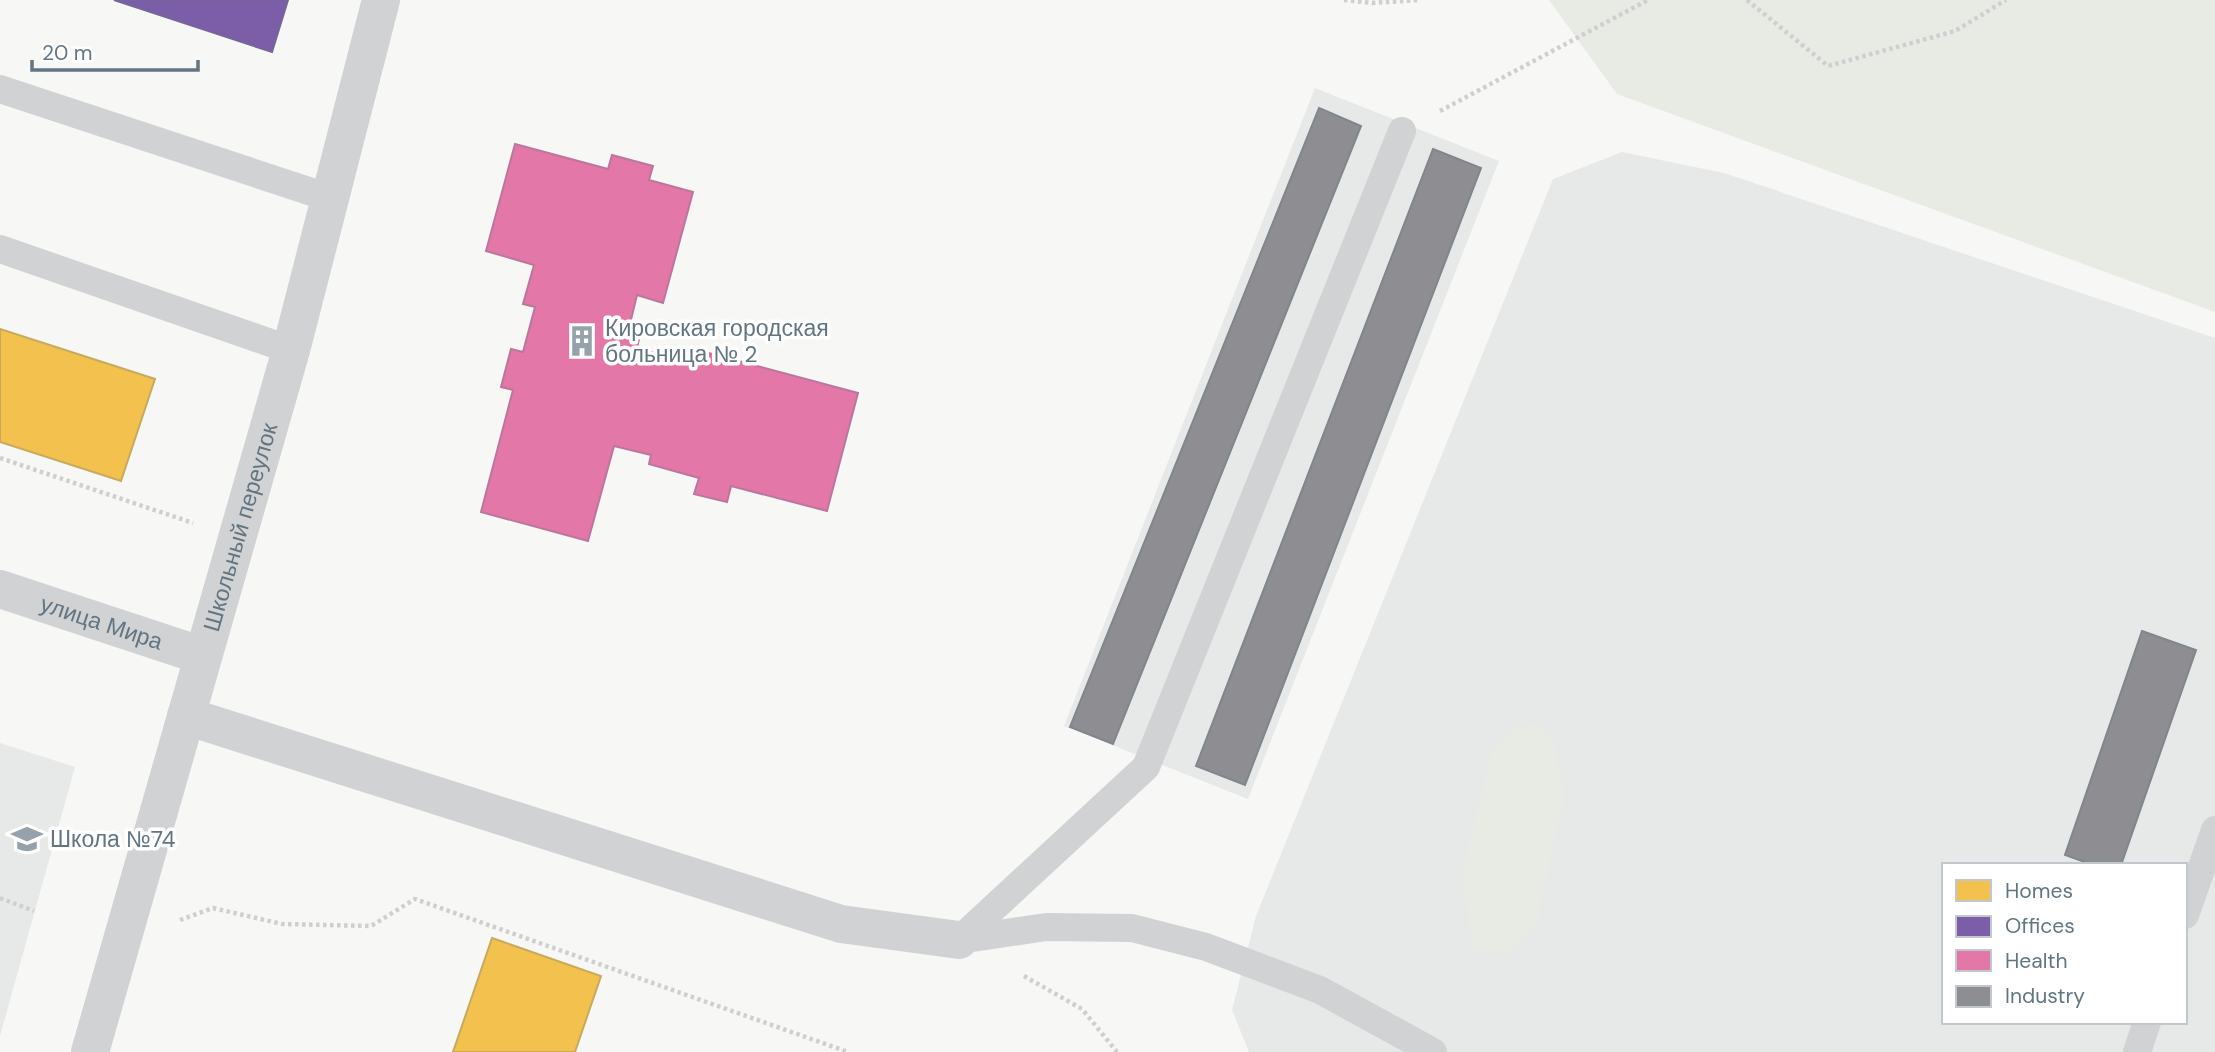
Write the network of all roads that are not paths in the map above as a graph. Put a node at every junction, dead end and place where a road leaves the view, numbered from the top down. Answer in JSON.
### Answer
{"nodes":[{"id":1,"x":381,"y":0,"type":"edge"},
{"id":2,"x":0,"y":89,"type":"edge"},
{"id":3,"x":1402,"y":131,"type":"road end"},
{"id":4,"x":330,"y":198,"type":"junction"},
{"id":5,"x":0,"y":249,"type":"edge"},
{"id":6,"x":291,"y":350,"type":"junction"},
{"id":7,"x":0,"y":589,"type":"edge"},
{"id":8,"x":203,"y":656,"type":"junction"},
{"id":9,"x":186,"y":716,"type":"junction"},
{"id":10,"x":2215,"y":830,"type":"edge"},
{"id":11,"x":2187,"y":909,"type":"edge"},
{"id":12,"x":959,"y":940,"type":"junction"},
{"id":13,"x":2146,"y":1024,"type":"edge"},
{"id":14,"x":90,"y":1052,"type":"edge"},
{"id":15,"x":1433,"y":1052,"type":"edge"},
{"id":16,"x":2137,"y":1052,"type":"edge"}],
"edges":[{"from":1,"to":4,"type":"street","name":"Школьный переулок"},
{"from":2,"to":4,"type":"lane"},
{"from":3,"to":12,"type":"lane"},
{"from":4,"to":6,"type":"street","name":"Школьный переулок"},
{"from":5,"to":6,"type":"lane"},
{"from":6,"to":8,"type":"street","name":"Школьный переулок"},
{"from":7,"to":8,"type":"street","name":"улица Мира"},
{"from":8,"to":9,"type":"street","name":"Школьный переулок"},
{"from":9,"to":12,"type":"street"},
{"from":9,"to":14,"type":"street","name":"Школьный переулок"},
{"from":10,"to":11,"type":"lane"},
{"from":12,"to":15,"type":"lane"},
{"from":13,"to":16,"type":"lane"}]}
